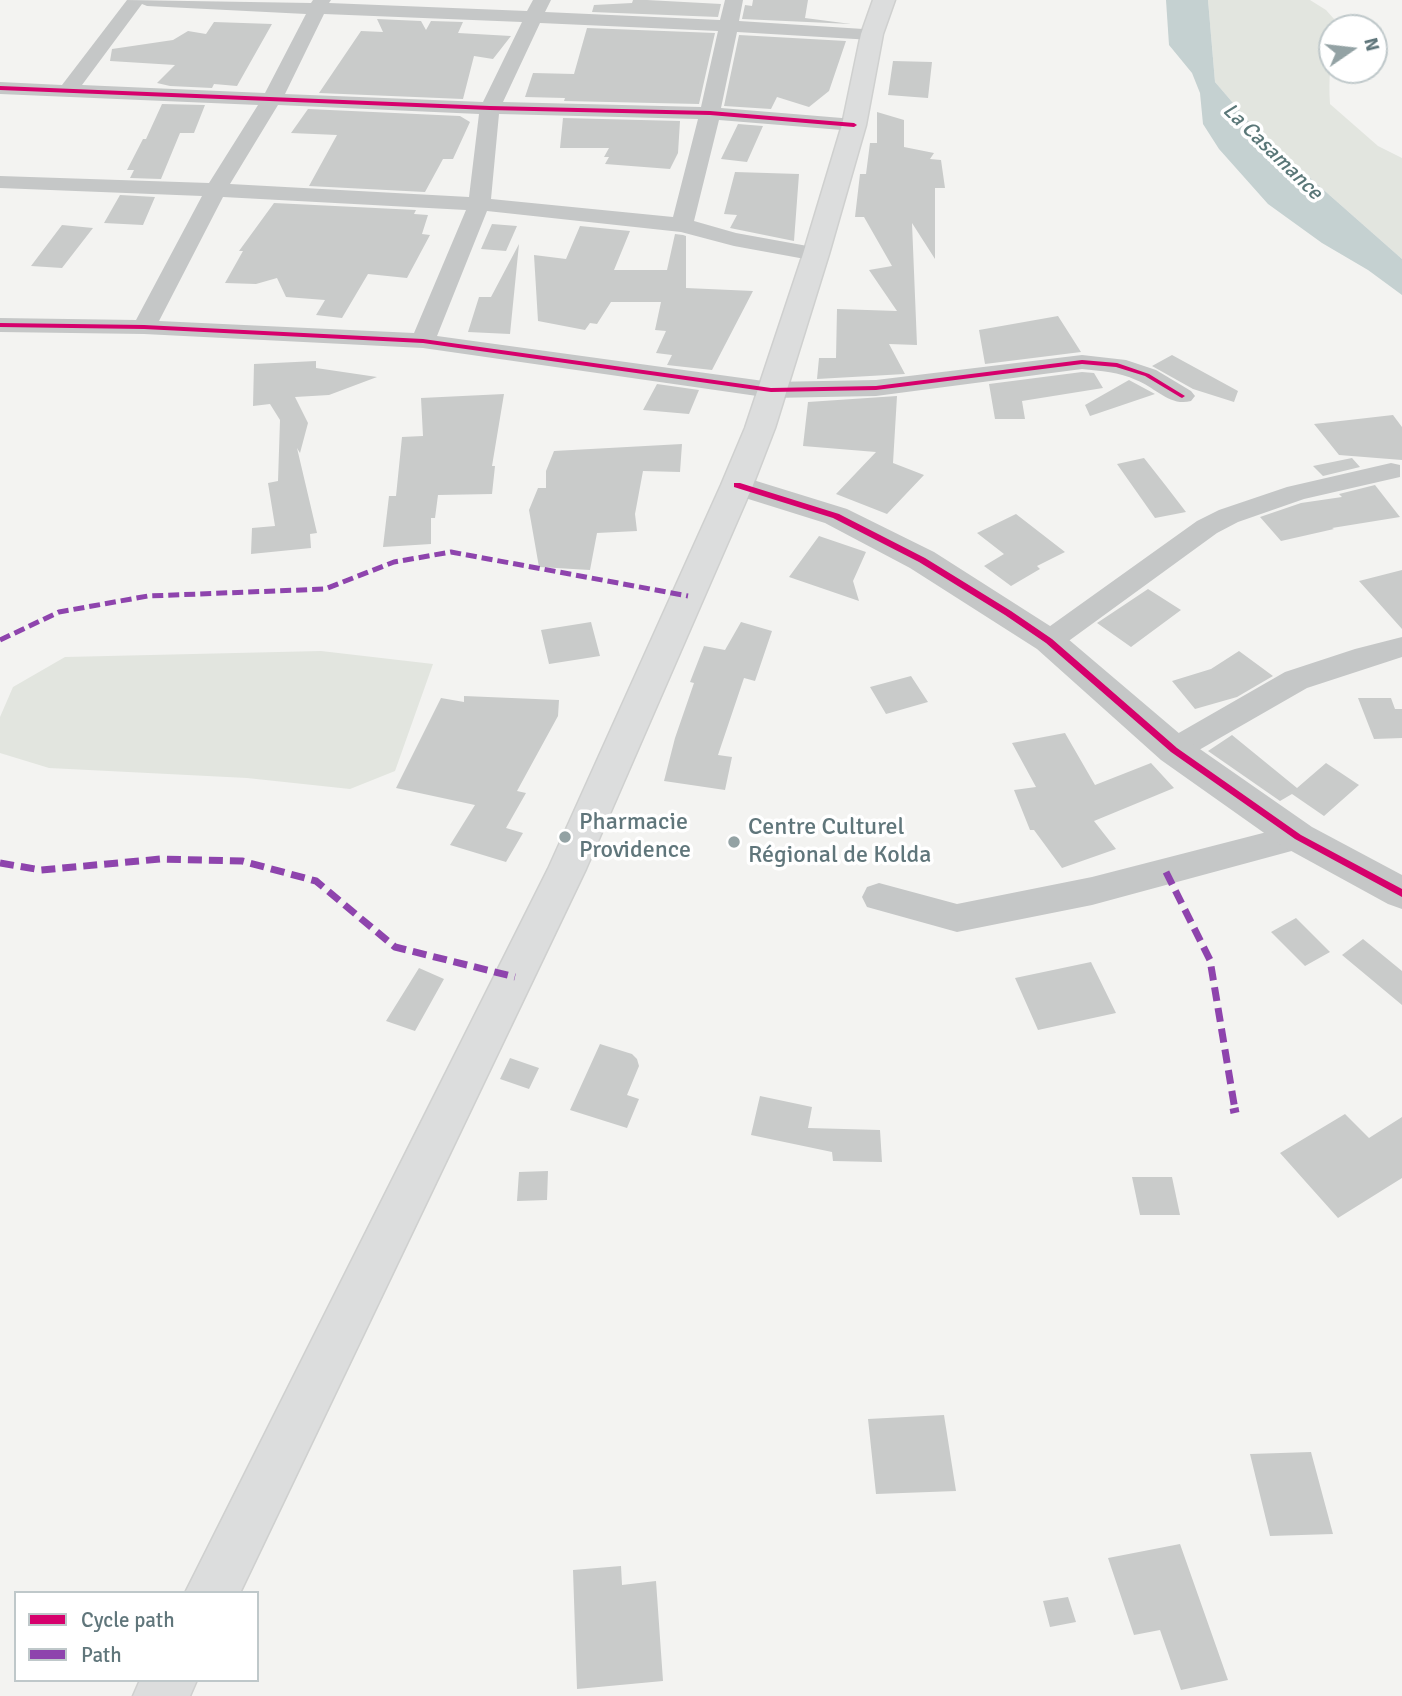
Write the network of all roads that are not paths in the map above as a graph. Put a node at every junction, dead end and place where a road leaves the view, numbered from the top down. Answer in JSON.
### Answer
{"nodes":[{"id":1,"x":136,"y":0,"type":"edge"},
{"id":2,"x":146,"y":0,"type":"edge"},
{"id":3,"x":734,"y":0,"type":"edge"},
{"id":4,"x":319,"y":5,"type":"edge"},
{"id":5,"x":539,"y":8,"type":"edge"},
{"id":6,"x":878,"y":17,"type":"edge"},
{"id":7,"x":729,"y":24,"type":"junction"},
{"id":8,"x":0,"y":88,"type":"edge"},
{"id":9,"x":68,"y":90,"type":"junction"},
{"id":10,"x":273,"y":97,"type":"junction"},
{"id":11,"x":490,"y":108,"type":"junction"},
{"id":12,"x":710,"y":113,"type":"junction"},
{"id":13,"x":854,"y":125,"type":"junction"},
{"id":14,"x":0,"y":183,"type":"edge"},
{"id":15,"x":216,"y":190,"type":"junction"},
{"id":16,"x":479,"y":204,"type":"junction"},
{"id":17,"x":682,"y":225,"type":"junction"},
{"id":18,"x":816,"y":254,"type":"junction"},
{"id":19,"x":0,"y":326,"type":"edge"},
{"id":20,"x":144,"y":327,"type":"junction"},
{"id":21,"x":423,"y":341,"type":"junction"},
{"id":22,"x":771,"y":390,"type":"junction"},
{"id":23,"x":1182,"y":396,"type":"dead end"},
{"id":24,"x":1391,"y":471,"type":"dead end"},
{"id":25,"x":737,"y":485,"type":"junction"},
{"id":26,"x":1048,"y":641,"type":"junction"},
{"id":27,"x":1402,"y":647,"type":"edge"},
{"id":28,"x":1174,"y":750,"type":"junction"},
{"id":29,"x":1298,"y":837,"type":"junction"},
{"id":30,"x":1402,"y":893,"type":"edge"},
{"id":31,"x":879,"y":897,"type":"dead end"},
{"id":32,"x":213,"y":1591,"type":"edge"}],
"edges":[{"from":1,"to":9,"type":"street"},
{"from":2,"to":4,"type":"street"},
{"from":3,"to":7,"type":"street"},
{"from":4,"to":5,"type":"street"},
{"from":4,"to":10,"type":"street"},
{"from":5,"to":7,"type":"street"},
{"from":5,"to":11,"type":"street"},
{"from":6,"to":7,"type":"street"},
{"from":6,"to":13,"type":"main road"},
{"from":7,"to":12,"type":"street"},
{"from":8,"to":9,"type":"street"},
{"from":9,"to":10,"type":"street"},
{"from":10,"to":11,"type":"street"},
{"from":10,"to":15,"type":"street"},
{"from":11,"to":12,"type":"street"},
{"from":11,"to":16,"type":"street"},
{"from":12,"to":13,"type":"street"},
{"from":12,"to":17,"type":"street"},
{"from":13,"to":18,"type":"main road"},
{"from":14,"to":15,"type":"street"},
{"from":15,"to":16,"type":"street"},
{"from":15,"to":20,"type":"street"},
{"from":16,"to":17,"type":"street"},
{"from":16,"to":21,"type":"street"},
{"from":17,"to":18,"type":"street"},
{"from":18,"to":22,"type":"main road"},
{"from":19,"to":20,"type":"street"},
{"from":20,"to":21,"type":"street"},
{"from":21,"to":22,"type":"street"},
{"from":22,"to":23,"type":"street"},
{"from":22,"to":25,"type":"main road"},
{"from":24,"to":26,"type":"street"},
{"from":25,"to":26,"type":"street"},
{"from":25,"to":32,"type":"main road"},
{"from":26,"to":28,"type":"street"},
{"from":27,"to":28,"type":"street"},
{"from":28,"to":29,"type":"street"},
{"from":29,"to":30,"type":"street"},
{"from":29,"to":31,"type":"street"}]}
